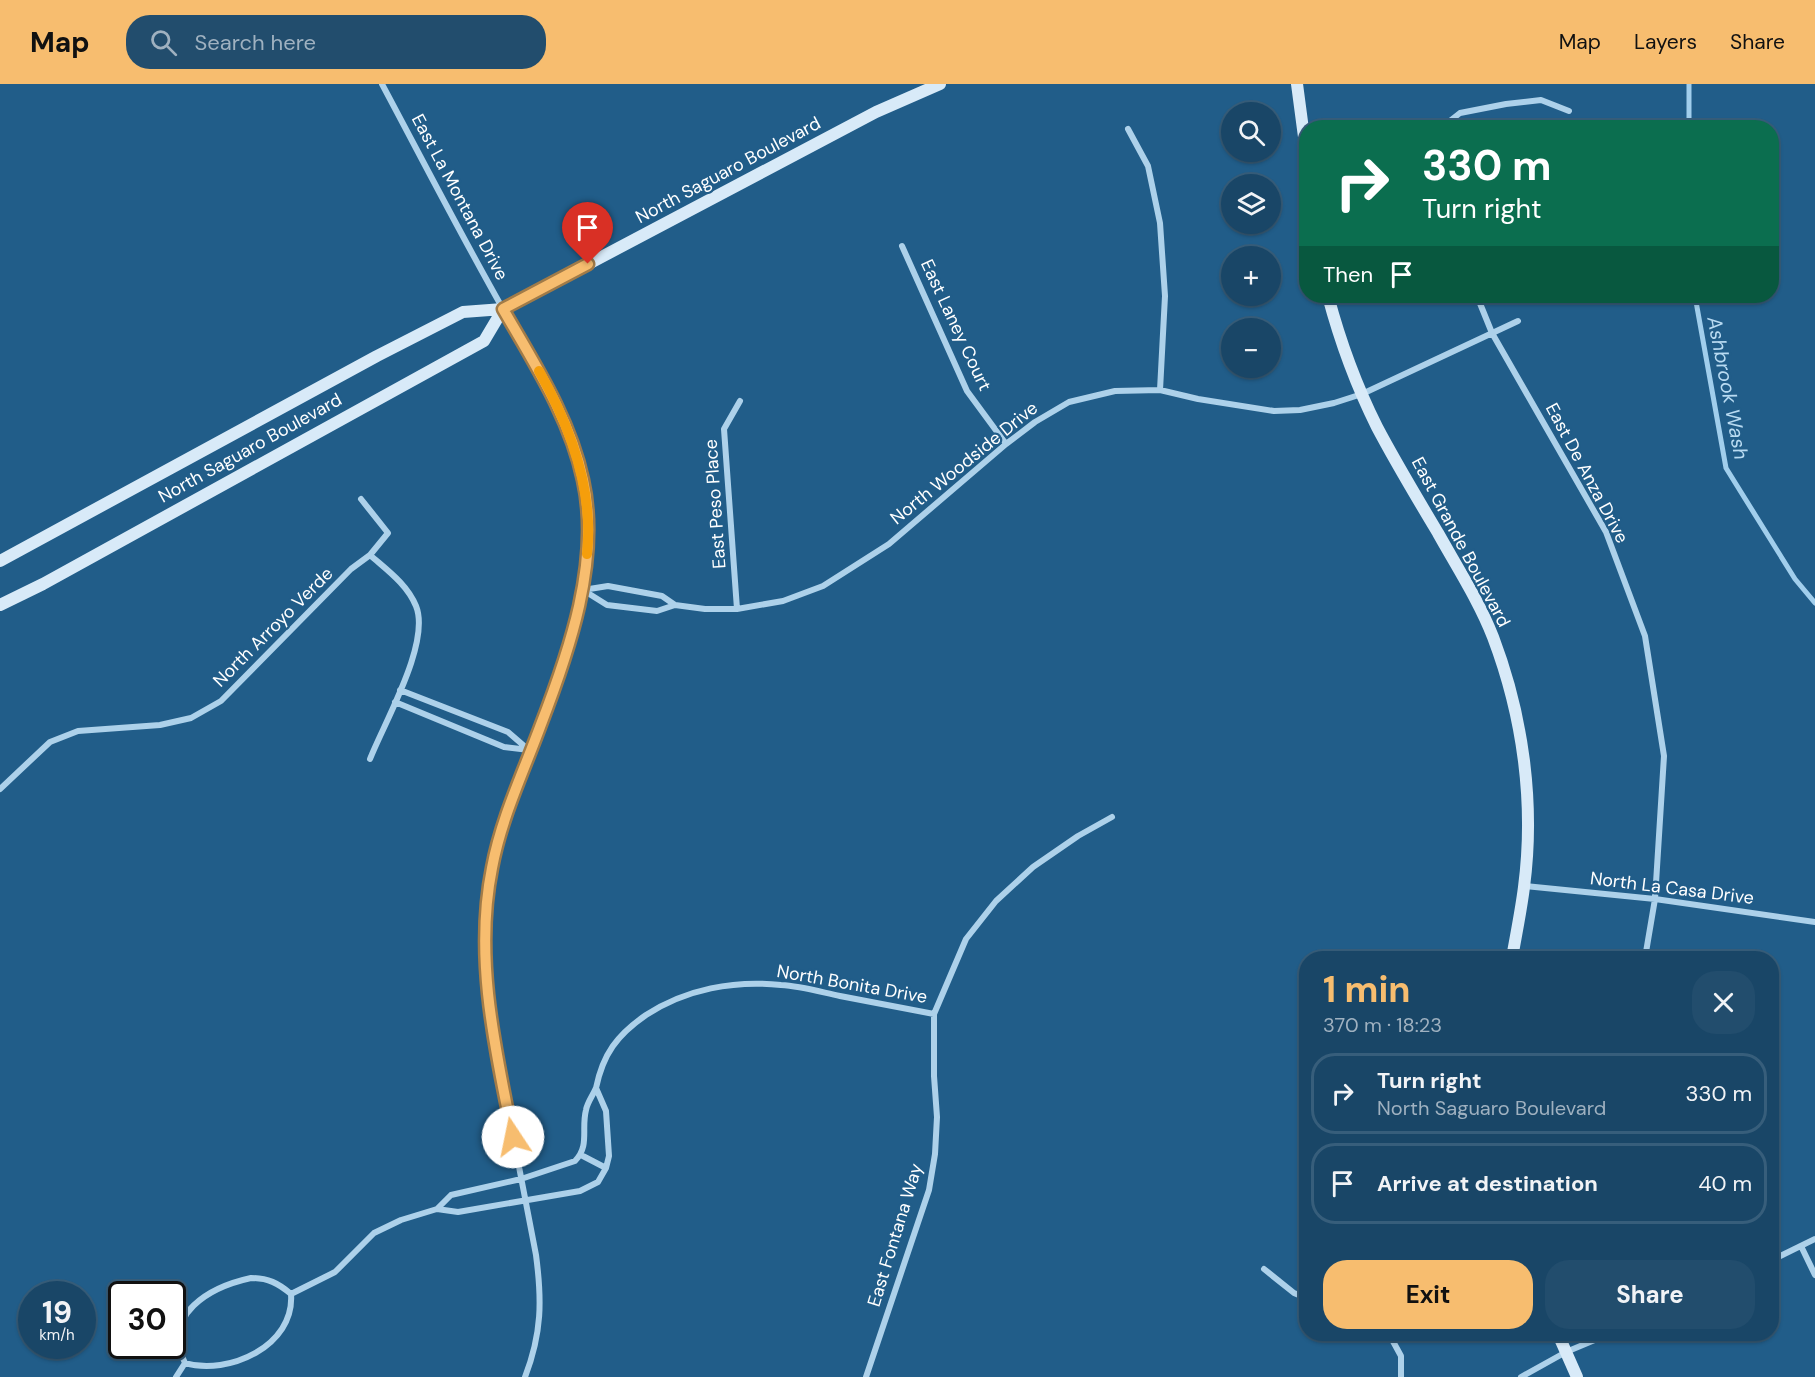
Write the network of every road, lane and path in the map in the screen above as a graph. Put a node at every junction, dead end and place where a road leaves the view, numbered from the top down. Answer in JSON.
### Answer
{"nodes":[{"id":1,"x":382,"y":84,"type":"edge"},
{"id":2,"x":940,"y":84,"type":"edge"},
{"id":3,"x":1297,"y":84,"type":"edge"},
{"id":4,"x":1569,"y":111,"type":"dead end"},
{"id":5,"x":1302,"y":120,"type":"edge"},
{"id":6,"x":1451,"y":120,"type":"edge"},
{"id":7,"x":1128,"y":129,"type":"dead end"},
{"id":8,"x":902,"y":246,"type":"dead end"},
{"id":9,"x":1330,"y":303,"type":"edge"},
{"id":10,"x":1480,"y":303,"type":"edge"},
{"id":11,"x":503,"y":309,"type":"junction"},
{"id":12,"x":1518,"y":321,"type":"dead end"},
{"id":13,"x":1492,"y":333,"type":"junction"},
{"id":14,"x":1160,"y":390,"type":"junction"},
{"id":15,"x":1362,"y":394,"type":"junction"},
{"id":16,"x":740,"y":402,"type":"dead end"},
{"id":17,"x":1006,"y":444,"type":"junction"},
{"id":18,"x":361,"y":499,"type":"dead end"},
{"id":19,"x":370,"y":555,"type":"junction"},
{"id":20,"x":0,"y":561,"type":"edge"},
{"id":21,"x":583,"y":590,"type":"junction"},
{"id":22,"x":0,"y":605,"type":"edge"},
{"id":23,"x":675,"y":605,"type":"junction"},
{"id":24,"x":737,"y":609,"type":"junction"},
{"id":25,"x":400,"y":690,"type":"junction"},
{"id":26,"x":395,"y":702,"type":"junction"},
{"id":27,"x":530,"y":751,"type":"junction"},
{"id":28,"x":370,"y":759,"type":"dead end"},
{"id":29,"x":0,"y":789,"type":"edge"},
{"id":30,"x":1113,"y":817,"type":"dead end"},
{"id":31,"x":1524,"y":886,"type":"junction"},
{"id":32,"x":1655,"y":899,"type":"junction"},
{"id":33,"x":1815,"y":922,"type":"edge"},
{"id":34,"x":1513,"y":951,"type":"edge"},
{"id":35,"x":1646,"y":951,"type":"edge"},
{"id":36,"x":934,"y":1014,"type":"junction"},
{"id":37,"x":596,"y":1088,"type":"junction"},
{"id":38,"x":581,"y":1155,"type":"junction"},
{"id":39,"x":606,"y":1168,"type":"junction"},
{"id":40,"x":521,"y":1179,"type":"junction"},
{"id":41,"x":525,"y":1199,"type":"junction"},
{"id":42,"x":437,"y":1209,"type":"junction"},
{"id":43,"x":1815,"y":1239,"type":"edge"},
{"id":44,"x":1801,"y":1246,"type":"junction"},
{"id":45,"x":1779,"y":1257,"type":"edge"},
{"id":46,"x":1264,"y":1269,"type":"dead end"},
{"id":47,"x":1815,"y":1275,"type":"edge"},
{"id":48,"x":291,"y":1294,"type":"junction"},
{"id":49,"x":1299,"y":1295,"type":"edge"},
{"id":50,"x":1393,"y":1341,"type":"edge"},
{"id":51,"x":1561,"y":1341,"type":"edge"},
{"id":52,"x":1592,"y":1341,"type":"edge"},
{"id":53,"x":1566,"y":1352,"type":"junction"},
{"id":54,"x":185,"y":1363,"type":"junction"},
{"id":55,"x":176,"y":1377,"type":"edge"},
{"id":56,"x":525,"y":1377,"type":"edge"},
{"id":57,"x":866,"y":1377,"type":"edge"},
{"id":58,"x":1401,"y":1377,"type":"edge"},
{"id":59,"x":1521,"y":1377,"type":"edge"},
{"id":60,"x":1577,"y":1377,"type":"edge"}],
"edges":[{"from":1,"to":11,"type":"street","name":"East La Montana Drive"},
{"from":2,"to":11,"type":"main road","name":"North Saguaro Boulevard"},
{"from":3,"to":5,"type":"main road"},
{"from":4,"to":6,"type":"street"},
{"from":7,"to":14,"type":"street"},
{"from":8,"to":17,"type":"street","name":"East Laney Court"},
{"from":9,"to":15,"type":"main road","name":"East Grande Boulevard"},
{"from":10,"to":13,"type":"street","name":"East De Anza Drive"},
{"from":11,"to":20,"type":"main road","name":"North Saguaro Boulevard"},
{"from":11,"to":21,"type":"street","name":"East La Montana Drive"},
{"from":11,"to":22,"type":"main road","name":"North Saguaro Boulevard"},
{"from":12,"to":13,"type":"street","name":"North Woodside Drive"},
{"from":13,"to":15,"type":"street","name":"North Woodside Drive"},
{"from":13,"to":32,"type":"street","name":"East De Anza Drive"},
{"from":14,"to":15,"type":"street","name":"North Woodside Drive"},
{"from":14,"to":17,"type":"street","name":"North Woodside Drive"},
{"from":15,"to":31,"type":"main road","name":"East Grande Boulevard"},
{"from":16,"to":24,"type":"street","name":"East Peso Place"},
{"from":17,"to":24,"type":"street","name":"North Woodside Drive"},
{"from":18,"to":19,"type":"street","name":"North Arroyo Verde"},
{"from":19,"to":25,"type":"street"},
{"from":19,"to":29,"type":"street","name":"North Arroyo Verde"},
{"from":21,"to":23,"type":"street","name":"North Woodside Drive"},
{"from":21,"to":23,"type":"street","name":"North Woodside Drive"},
{"from":21,"to":27,"type":"street","name":"East La Montana Drive"},
{"from":23,"to":24,"type":"street","name":"North Woodside Drive"},
{"from":25,"to":26,"type":"street"},
{"from":25,"to":27,"type":"street"},
{"from":26,"to":27,"type":"street"},
{"from":26,"to":28,"type":"street"},
{"from":27,"to":40,"type":"street","name":"East La Montana Drive"},
{"from":30,"to":36,"type":"street","name":"East Fontana Way"},
{"from":31,"to":32,"type":"street","name":"North La Casa Drive"},
{"from":31,"to":34,"type":"main road","name":"East Grande Boulevard"},
{"from":32,"to":33,"type":"street","name":"North La Casa Drive"},
{"from":32,"to":35,"type":"street","name":"East De Anza Drive"},
{"from":36,"to":37,"type":"street","name":"North Bonita Drive"},
{"from":36,"to":57,"type":"street","name":"East Fontana Way"},
{"from":37,"to":38,"type":"street","name":"North Bonita Drive"},
{"from":37,"to":39,"type":"street"},
{"from":38,"to":39,"type":"street"},
{"from":38,"to":40,"type":"street"},
{"from":39,"to":41,"type":"street"},
{"from":40,"to":41,"type":"street","name":"East La Montana Drive"},
{"from":40,"to":42,"type":"street"},
{"from":41,"to":42,"type":"street"},
{"from":41,"to":56,"type":"street","name":"East La Montana Drive"},
{"from":42,"to":48,"type":"street"},
{"from":43,"to":44,"type":"street"},
{"from":44,"to":45,"type":"street"},
{"from":44,"to":47,"type":"street"},
{"from":46,"to":49,"type":"street"},
{"from":48,"to":54,"type":"street"},
{"from":48,"to":54,"type":"street"},
{"from":50,"to":58,"type":"street"},
{"from":51,"to":53,"type":"main road"},
{"from":52,"to":53,"type":"street"},
{"from":53,"to":59,"type":"street"},
{"from":53,"to":60,"type":"main road"},
{"from":54,"to":55,"type":"street"}]}
